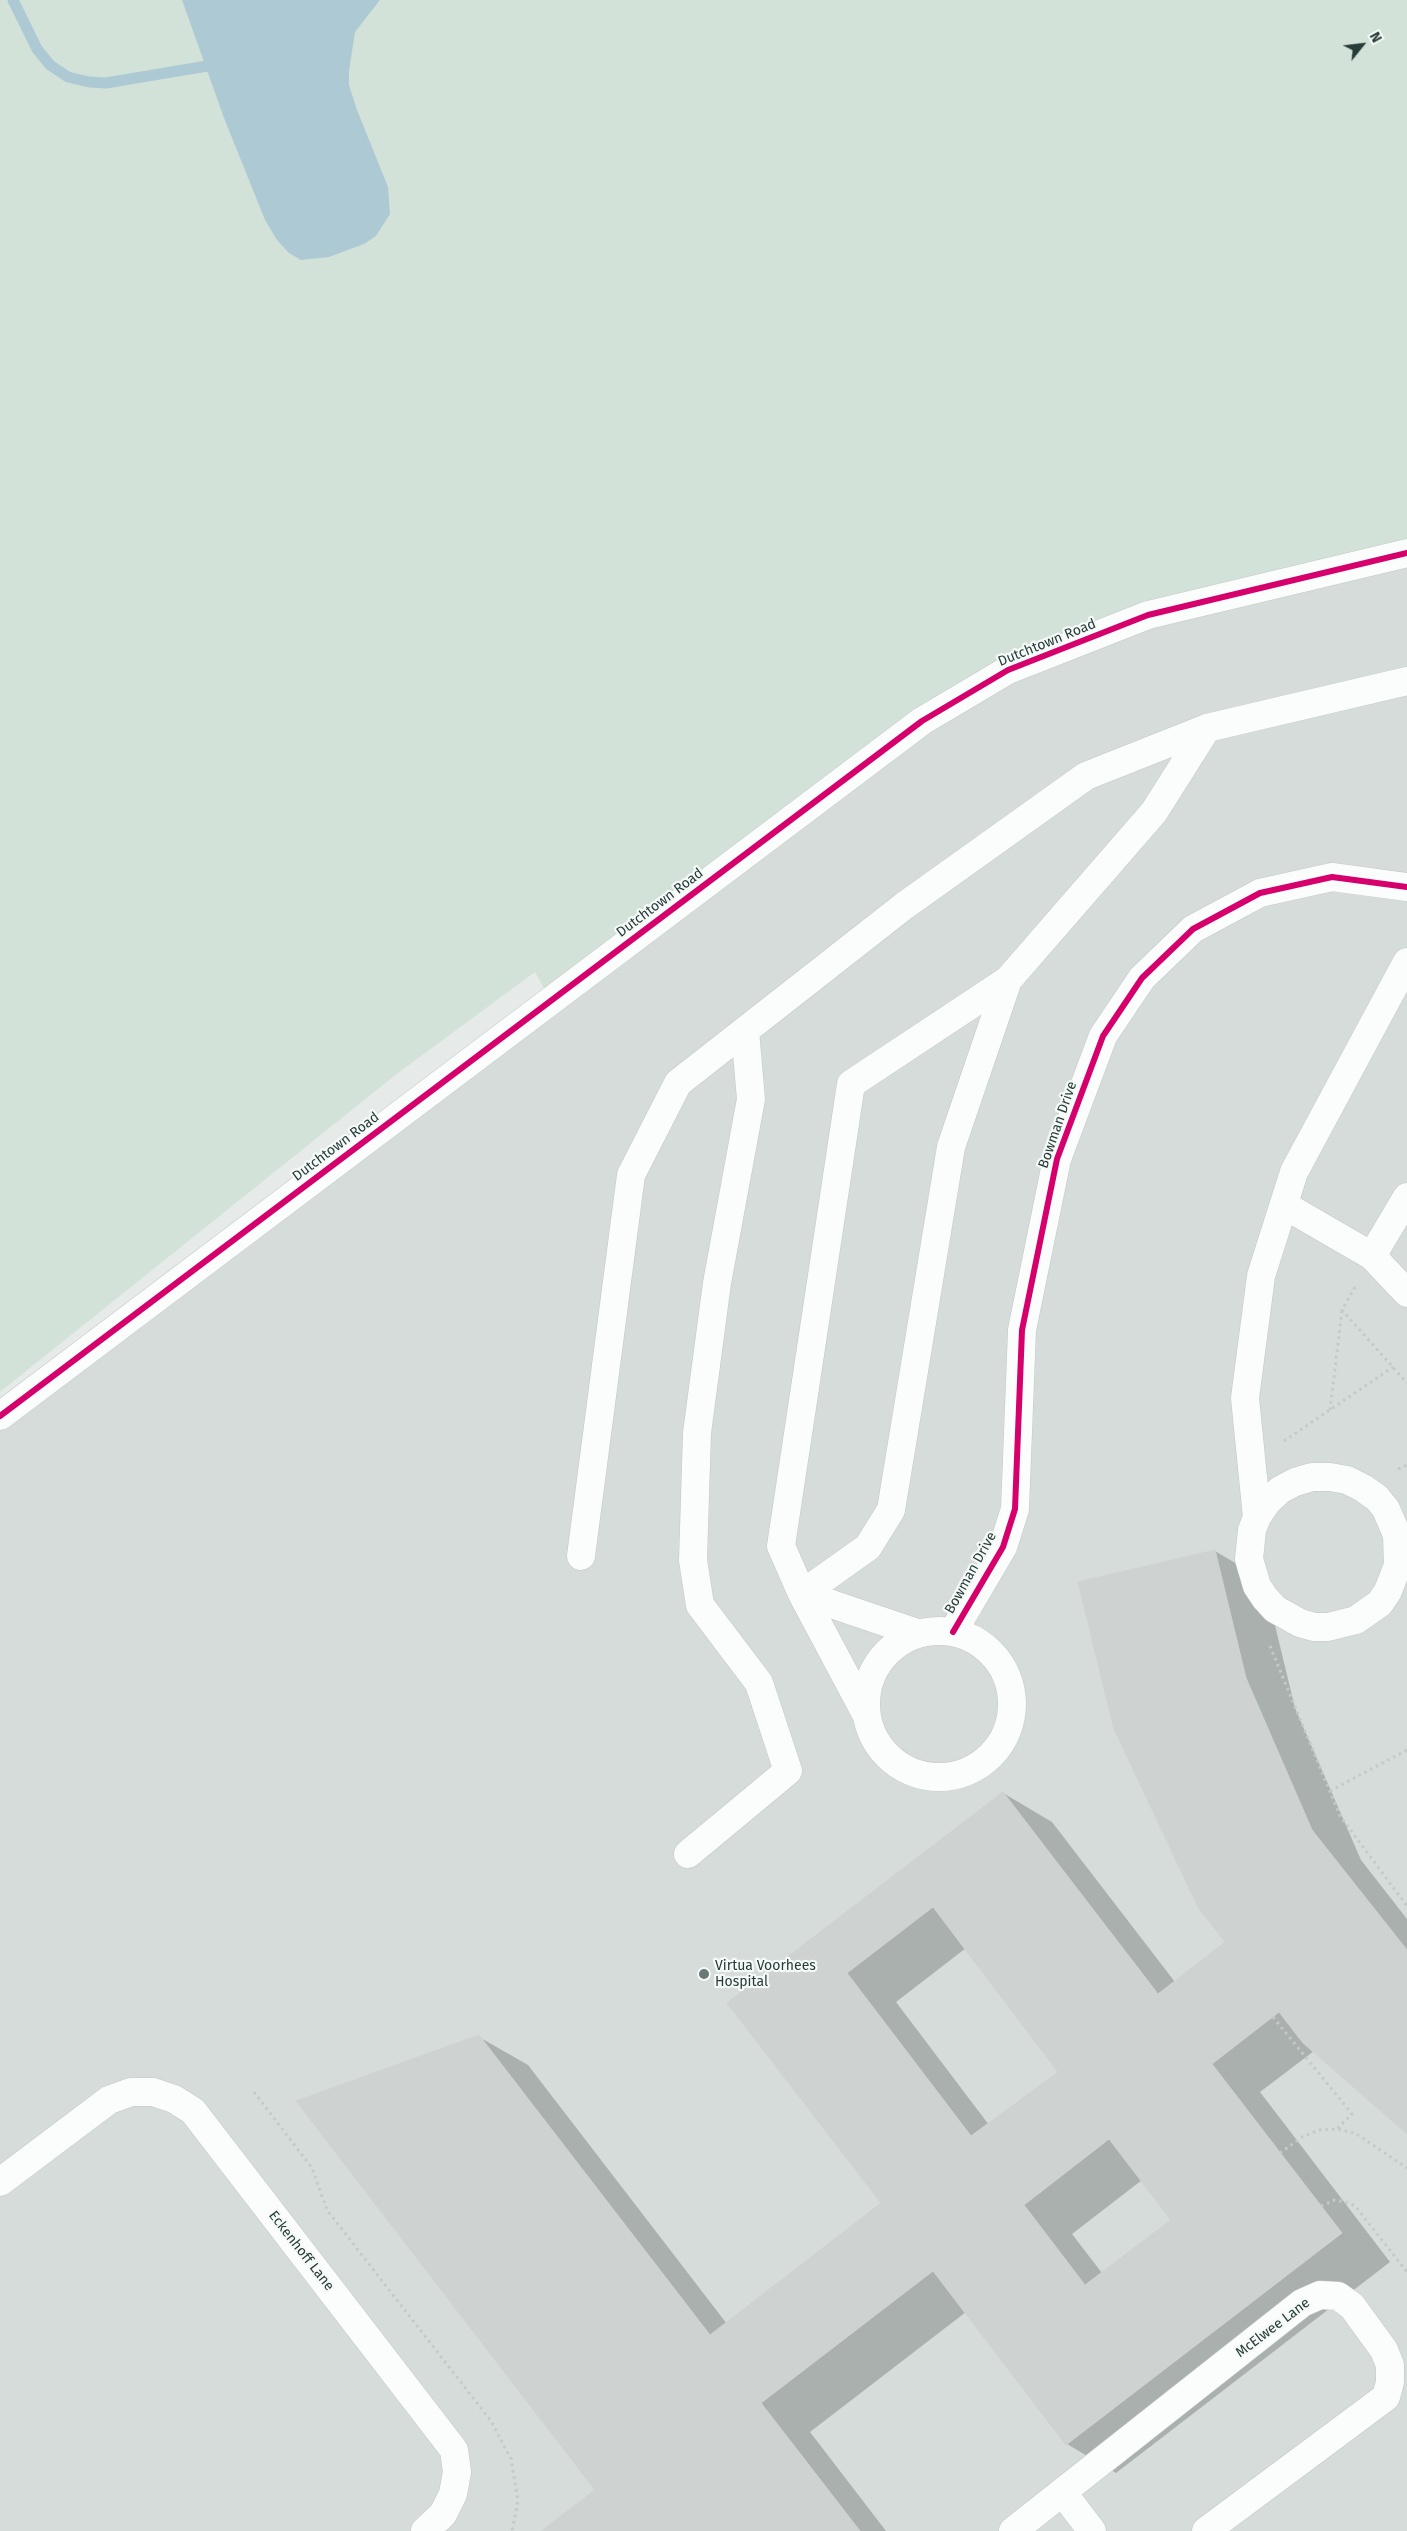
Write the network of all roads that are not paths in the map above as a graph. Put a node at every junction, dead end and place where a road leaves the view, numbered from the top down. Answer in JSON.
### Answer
{"nodes":[{"id":1,"x":1407,"y":553,"type":"edge"},
{"id":2,"x":1407,"y":681,"type":"edge"},
{"id":3,"x":1207,"y":728,"type":"junction"},
{"id":4,"x":1407,"y":887,"type":"edge"},
{"id":5,"x":1407,"y":962,"type":"edge"},
{"id":6,"x":1008,"y":980,"type":"junction"},
{"id":7,"x":745,"y":1031,"type":"junction"},
{"id":8,"x":1407,"y":1197,"type":"edge"},
{"id":9,"x":1284,"y":1204,"type":"junction"},
{"id":10,"x":1372,"y":1256,"type":"junction"},
{"id":11,"x":1407,"y":1293,"type":"edge"},
{"id":12,"x":0,"y":1416,"type":"edge"},
{"id":13,"x":1257,"y":1516,"type":"junction"},
{"id":14,"x":581,"y":1556,"type":"dead end"},
{"id":15,"x":802,"y":1594,"type":"junction"},
{"id":16,"x":953,"y":1632,"type":"junction"},
{"id":17,"x":918,"y":1633,"type":"junction"},
{"id":18,"x":866,"y":1716,"type":"junction"},
{"id":19,"x":688,"y":1854,"type":"dead end"},
{"id":20,"x":0,"y":2182,"type":"edge"},
{"id":21,"x":1063,"y":2493,"type":"junction"},
{"id":22,"x":425,"y":2531,"type":"edge"},
{"id":23,"x":1013,"y":2531,"type":"edge"},
{"id":24,"x":1092,"y":2531,"type":"edge"},
{"id":25,"x":1206,"y":2531,"type":"edge"}],
"edges":[{"from":1,"to":12,"type":"street","name":"Dutchtown Road"},
{"from":2,"to":3,"type":"street"},
{"from":3,"to":6,"type":"street"},
{"from":3,"to":7,"type":"street"},
{"from":4,"to":16,"type":"street","name":"Bowman Drive"},
{"from":5,"to":9,"type":"street"},
{"from":6,"to":15,"type":"street"},
{"from":6,"to":15,"type":"street"},
{"from":7,"to":14,"type":"street"},
{"from":7,"to":19,"type":"street"},
{"from":8,"to":10,"type":"street"},
{"from":9,"to":10,"type":"street"},
{"from":9,"to":13,"type":"street"},
{"from":10,"to":11,"type":"street"},
{"from":13,"to":13,"type":"street"},
{"from":15,"to":17,"type":"street"},
{"from":15,"to":18,"type":"street"},
{"from":16,"to":17,"type":"street"},
{"from":16,"to":18,"type":"street"},
{"from":17,"to":18,"type":"street"},
{"from":20,"to":22,"type":"street","name":"Eckenhoff Lane"},
{"from":21,"to":23,"type":"street","name":"McElwee Lane"},
{"from":21,"to":24,"type":"street"},
{"from":21,"to":25,"type":"street","name":"McElwee Lane"}]}
